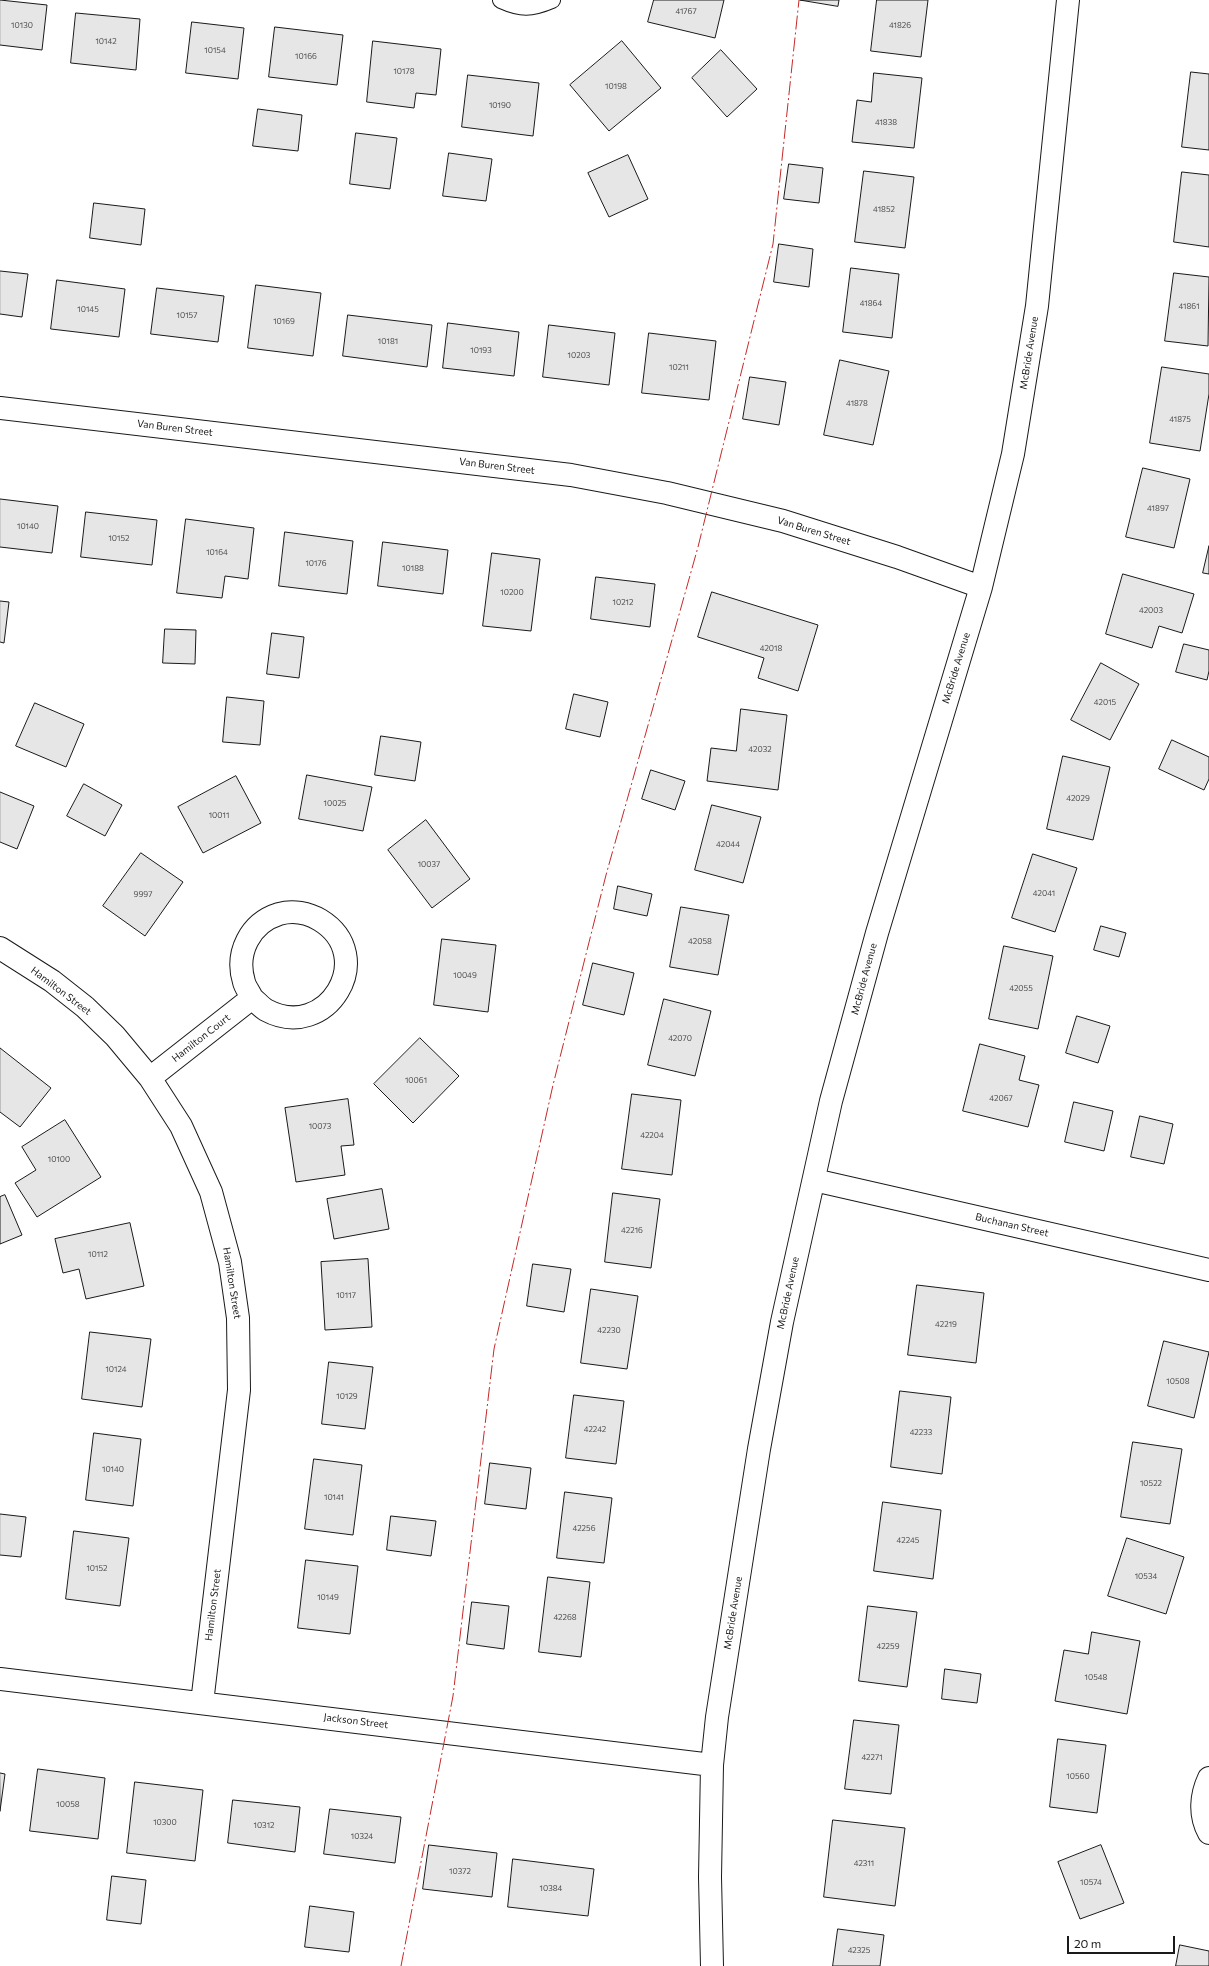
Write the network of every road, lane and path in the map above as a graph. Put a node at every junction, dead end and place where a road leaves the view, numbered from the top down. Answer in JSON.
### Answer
{"nodes":[{"id":1,"x":501,"y":0,"type":"edge"},
{"id":2,"x":552,"y":0,"type":"edge"},
{"id":3,"x":1068,"y":0,"type":"edge"},
{"id":4,"x":0,"y":408,"type":"edge"},
{"id":5,"x":981,"y":587,"type":"junction"},
{"id":6,"x":0,"y":948,"type":"edge"},
{"id":7,"x":252,"y":998,"type":"junction"},
{"id":8,"x":150,"y":1078,"type":"junction"},
{"id":9,"x":814,"y":1180,"type":"junction"},
{"id":10,"x":1209,"y":1270,"type":"edge"},
{"id":11,"x":0,"y":1679,"type":"edge"},
{"id":12,"x":202,"y":1703,"type":"junction"},
{"id":13,"x":712,"y":1765,"type":"junction"},
{"id":14,"x":1209,"y":1778,"type":"edge"},
{"id":15,"x":1209,"y":1833,"type":"edge"},
{"id":16,"x":712,"y":1966,"type":"edge"}],
"edges":[{"from":1,"to":2,"type":"lane"},
{"from":3,"to":5,"type":"street","name":"McBride Avenue"},
{"from":4,"to":5,"type":"street","name":"Van Buren Street"},
{"from":5,"to":9,"type":"street","name":"McBride Avenue"},
{"from":6,"to":8,"type":"street","name":"Hamilton Street"},
{"from":7,"to":7,"type":"street"},
{"from":7,"to":8,"type":"street","name":"Hamilton Court"},
{"from":8,"to":12,"type":"street","name":"Hamilton Street"},
{"from":9,"to":10,"type":"street","name":"Buchanan Street"},
{"from":9,"to":13,"type":"street","name":"McBride Avenue"},
{"from":11,"to":12,"type":"street","name":"Jackson Street"},
{"from":12,"to":13,"type":"street","name":"Jackson Street"},
{"from":13,"to":16,"type":"street","name":"McBride Avenue"},
{"from":14,"to":15,"type":"street"}]}
